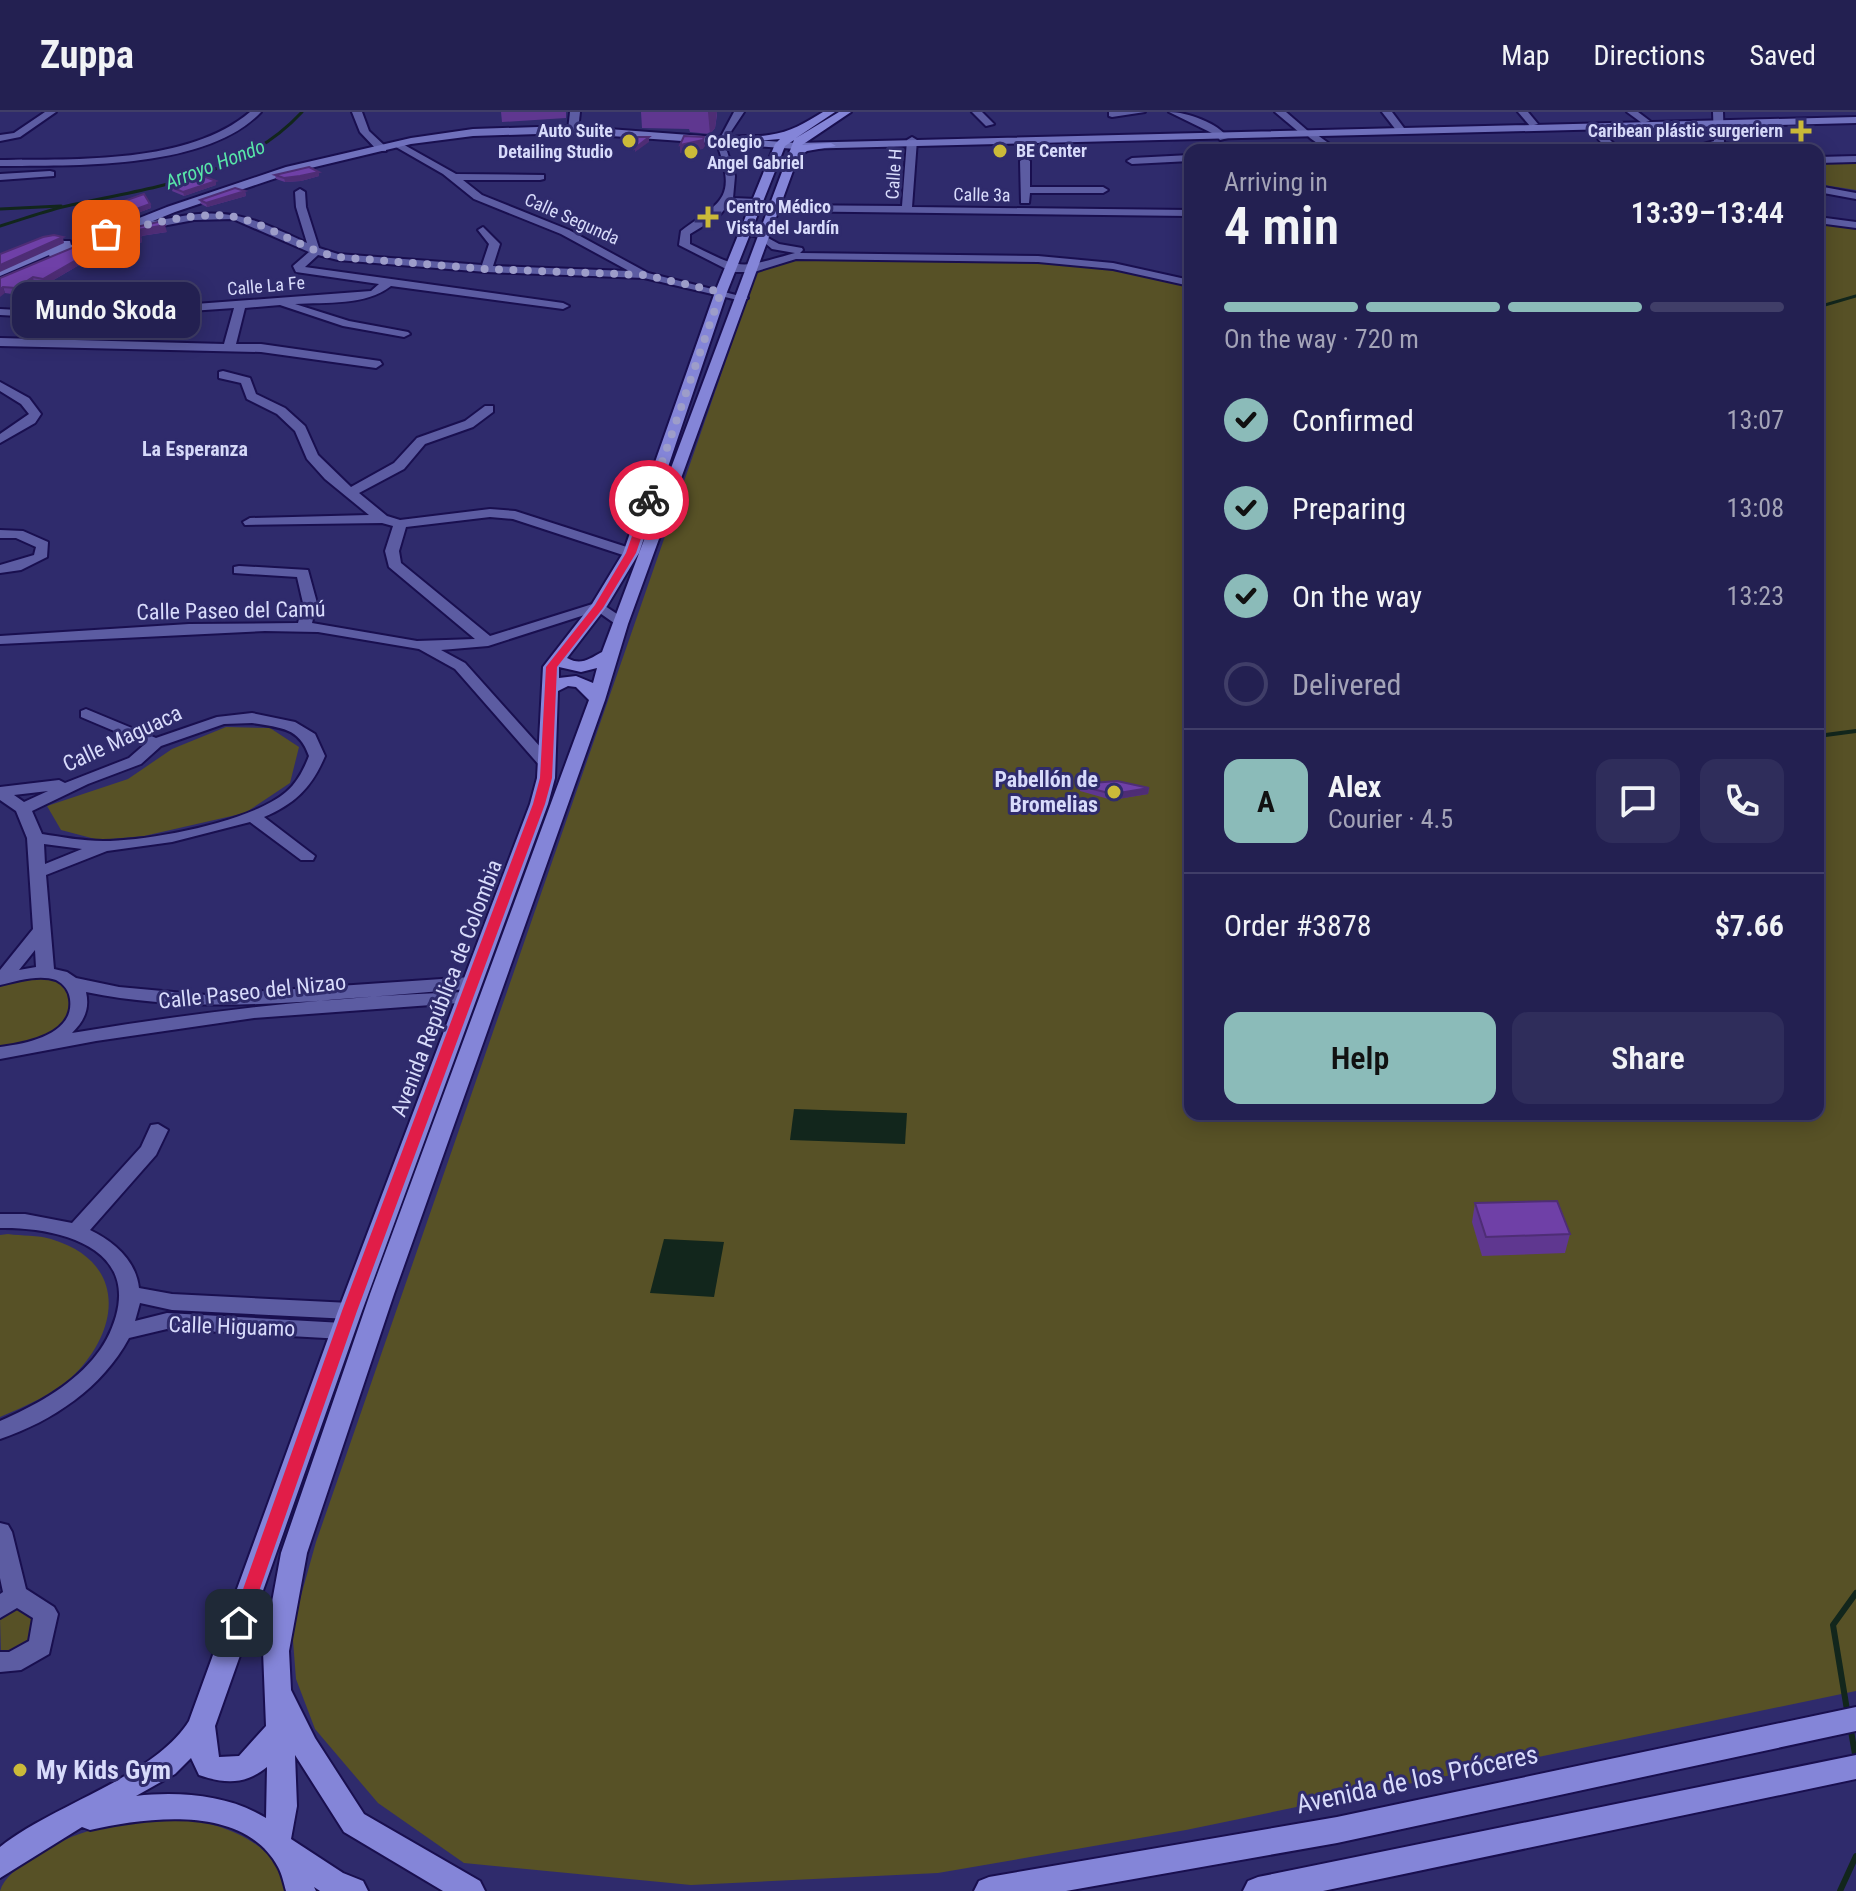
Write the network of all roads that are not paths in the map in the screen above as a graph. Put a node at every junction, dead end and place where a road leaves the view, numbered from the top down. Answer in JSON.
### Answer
{"nodes":[{"id":1,"x":51,"y":112,"type":"edge"},
{"id":2,"x":256,"y":112,"type":"edge"},
{"id":3,"x":357,"y":112,"type":"edge"},
{"id":4,"x":575,"y":112,"type":"edge"},
{"id":5,"x":739,"y":112,"type":"edge"},
{"id":6,"x":846,"y":112,"type":"edge"},
{"id":7,"x":977,"y":112,"type":"edge"},
{"id":8,"x":1140,"y":112,"type":"edge"},
{"id":9,"x":1174,"y":112,"type":"edge"},
{"id":10,"x":1280,"y":112,"type":"edge"},
{"id":11,"x":1387,"y":112,"type":"edge"},
{"id":12,"x":1523,"y":112,"type":"edge"},
{"id":13,"x":1632,"y":112,"type":"edge"},
{"id":14,"x":1112,"y":114,"type":"edge"},
{"id":15,"x":1856,"y":117,"type":"edge"},
{"id":16,"x":1719,"y":118,"type":"edge"},
{"id":17,"x":1645,"y":121,"type":"junction"},
{"id":18,"x":989,"y":124,"type":"dead end"},
{"id":19,"x":1533,"y":124,"type":"junction"},
{"id":20,"x":575,"y":128,"type":"junction"},
{"id":21,"x":1399,"y":128,"type":"junction"},
{"id":22,"x":1593,"y":128,"type":"junction"},
{"id":23,"x":1308,"y":133,"type":"junction"},
{"id":24,"x":1222,"y":135,"type":"junction"},
{"id":25,"x":0,"y":138,"type":"edge"},
{"id":26,"x":725,"y":141,"type":"junction"},
{"id":27,"x":802,"y":141,"type":"edge"},
{"id":28,"x":912,"y":142,"type":"junction"},
{"id":29,"x":1324,"y":144,"type":"edge"},
{"id":30,"x":1608,"y":144,"type":"edge"},
{"id":31,"x":1718,"y":144,"type":"edge"},
{"id":32,"x":399,"y":145,"type":"junction"},
{"id":33,"x":380,"y":147,"type":"junction"},
{"id":34,"x":1184,"y":158,"type":"edge"},
{"id":35,"x":1824,"y":158,"type":"edge"},
{"id":36,"x":1856,"y":158,"type":"edge"},
{"id":37,"x":1025,"y":161,"type":"dead end"},
{"id":38,"x":1132,"y":161,"type":"dead end"},
{"id":39,"x":0,"y":163,"type":"edge"},
{"id":40,"x":50,"y":174,"type":"dead end"},
{"id":41,"x":0,"y":177,"type":"edge"},
{"id":42,"x":455,"y":177,"type":"junction"},
{"id":43,"x":540,"y":177,"type":"dead end"},
{"id":44,"x":1824,"y":188,"type":"edge"},
{"id":45,"x":1025,"y":190,"type":"junction"},
{"id":46,"x":1103,"y":190,"type":"dead end"},
{"id":47,"x":300,"y":192,"type":"dead end"},
{"id":48,"x":1856,"y":194,"type":"edge"},
{"id":49,"x":726,"y":201,"type":"junction"},
{"id":50,"x":764,"y":205,"type":"junction"},
{"id":51,"x":907,"y":210,"type":"junction"},
{"id":52,"x":1026,"y":212,"type":"junction"},
{"id":53,"x":1184,"y":213,"type":"edge"},
{"id":54,"x":1824,"y":220,"type":"edge"},
{"id":55,"x":1856,"y":223,"type":"edge"},
{"id":56,"x":483,"y":230,"type":"dead end"},
{"id":57,"x":754,"y":233,"type":"junction"},
{"id":58,"x":106,"y":234,"type":"junction"},
{"id":59,"x":315,"y":252,"type":"junction"},
{"id":60,"x":918,"y":255,"type":"junction"},
{"id":61,"x":486,"y":269,"type":"junction"},
{"id":62,"x":742,"y":269,"type":"junction"},
{"id":63,"x":502,"y":270,"type":"junction"},
{"id":64,"x":0,"y":272,"type":"edge"},
{"id":65,"x":644,"y":275,"type":"junction"},
{"id":66,"x":0,"y":280,"type":"edge"},
{"id":67,"x":1184,"y":280,"type":"edge"},
{"id":68,"x":388,"y":283,"type":"junction"},
{"id":69,"x":721,"y":292,"type":"junction"},
{"id":70,"x":474,"y":296,"type":"junction"},
{"id":71,"x":742,"y":298,"type":"junction"},
{"id":72,"x":277,"y":302,"type":"junction"},
{"id":73,"x":240,"y":306,"type":"junction"},
{"id":74,"x":563,"y":306,"type":"dead end"},
{"id":75,"x":0,"y":312,"type":"edge"},
{"id":76,"x":404,"y":334,"type":"dead end"},
{"id":77,"x":0,"y":342,"type":"edge"},
{"id":78,"x":229,"y":348,"type":"junction"},
{"id":79,"x":376,"y":364,"type":"dead end"},
{"id":80,"x":223,"y":375,"type":"dead end"},
{"id":81,"x":0,"y":386,"type":"edge"},
{"id":82,"x":489,"y":409,"type":"dead end"},
{"id":83,"x":0,"y":439,"type":"edge"},
{"id":84,"x":350,"y":493,"type":"junction"},
{"id":85,"x":382,"y":519,"type":"junction"},
{"id":86,"x":250,"y":522,"type":"dead end"},
{"id":87,"x":400,"y":524,"type":"junction"},
{"id":88,"x":0,"y":534,"type":"edge"},
{"id":89,"x":631,"y":553,"type":"junction"},
{"id":90,"x":0,"y":569,"type":"edge"},
{"id":91,"x":239,"y":570,"type":"dead end"},
{"id":92,"x":599,"y":606,"type":"junction"},
{"id":93,"x":619,"y":620,"type":"junction"},
{"id":94,"x":304,"y":627,"type":"junction"},
{"id":95,"x":0,"y":640,"type":"edge"},
{"id":96,"x":488,"y":642,"type":"junction"},
{"id":97,"x":418,"y":645,"type":"junction"},
{"id":98,"x":606,"y":656,"type":"junction"},
{"id":99,"x":557,"y":658,"type":"junction"},
{"id":100,"x":549,"y":689,"type":"junction"},
{"id":101,"x":597,"y":700,"type":"junction"},
{"id":102,"x":86,"y":714,"type":"dead end"},
{"id":103,"x":156,"y":743,"type":"junction"},
{"id":104,"x":546,"y":763,"type":"junction"},
{"id":105,"x":82,"y":781,"type":"junction"},
{"id":106,"x":0,"y":792,"type":"edge"},
{"id":107,"x":23,"y":809,"type":"junction"},
{"id":108,"x":254,"y":817,"type":"junction"},
{"id":109,"x":35,"y":838,"type":"junction"},
{"id":110,"x":104,"y":846,"type":"junction"},
{"id":111,"x":307,"y":856,"type":"dead end"},
{"id":112,"x":40,"y":872,"type":"junction"},
{"id":113,"x":42,"y":929,"type":"junction"},
{"id":114,"x":45,"y":973,"type":"junction"},
{"id":115,"x":2,"y":978,"type":"edge"},
{"id":116,"x":76,"y":984,"type":"junction"},
{"id":117,"x":469,"y":990,"type":"junction"},
{"id":118,"x":44,"y":1044,"type":"junction"},
{"id":119,"x":2,"y":1054,"type":"edge"},
{"id":120,"x":158,"y":1130,"type":"dead end"},
{"id":121,"x":0,"y":1221,"type":"edge"},
{"id":122,"x":78,"y":1230,"type":"junction"},
{"id":123,"x":129,"y":1293,"type":"junction"},
{"id":124,"x":346,"y":1321,"type":"junction"},
{"id":125,"x":122,"y":1332,"type":"junction"},
{"id":126,"x":1,"y":1436,"type":"edge"},
{"id":127,"x":1,"y":1539,"type":"edge"},
{"id":128,"x":8,"y":1602,"type":"edge"},
{"id":129,"x":0,"y":1662,"type":"edge"},
{"id":130,"x":279,"y":1694,"type":"junction"},
{"id":131,"x":1856,"y":1719,"type":"edge"},
{"id":132,"x":201,"y":1726,"type":"junction"},
{"id":133,"x":277,"y":1732,"type":"junction"},
{"id":134,"x":1856,"y":1767,"type":"edge"},
{"id":135,"x":20,"y":1845,"type":"edge"},
{"id":136,"x":280,"y":1846,"type":"junction"},
{"id":137,"x":0,"y":1865,"type":"edge"},
{"id":138,"x":301,"y":1891,"type":"edge"},
{"id":139,"x":353,"y":1891,"type":"edge"},
{"id":140,"x":470,"y":1891,"type":"edge"},
{"id":141,"x":989,"y":1891,"type":"edge"},
{"id":142,"x":1258,"y":1891,"type":"edge"}],
"edges":[{"from":1,"to":25,"type":"street"},
{"from":2,"to":39,"type":"street"},
{"from":3,"to":33,"type":"street"},
{"from":4,"to":20,"type":"street"},
{"from":5,"to":26,"type":"street"},
{"from":6,"to":27,"type":"main road"},
{"from":7,"to":18,"type":"street"},
{"from":8,"to":14,"type":"street"},
{"from":9,"to":24,"type":"street"},
{"from":10,"to":23,"type":"street"},
{"from":11,"to":21,"type":"street"},
{"from":12,"to":19,"type":"street"},
{"from":13,"to":17,"type":"street"},
{"from":15,"to":16,"type":"main road"},
{"from":16,"to":17,"type":"main road"},
{"from":16,"to":22,"type":"main road"},
{"from":16,"to":31,"type":"street"},
{"from":17,"to":19,"type":"main road"},
{"from":19,"to":21,"type":"main road"},
{"from":20,"to":26,"type":"main road"},
{"from":20,"to":32,"type":"main road"},
{"from":20,"to":33,"type":"main road"},
{"from":21,"to":23,"type":"main road"},
{"from":22,"to":23,"type":"main road"},
{"from":22,"to":30,"type":"street"},
{"from":23,"to":24,"type":"main road"},
{"from":23,"to":29,"type":"street"},
{"from":24,"to":28,"type":"main road"},
{"from":26,"to":27,"type":"main road"},
{"from":26,"to":27,"type":"main road"},
{"from":26,"to":49,"type":"street"},
{"from":27,"to":28,"type":"main road"},
{"from":27,"to":50,"type":"main road","name":"Avenida República de Colombia"},
{"from":28,"to":51,"type":"street","name":"Calle H"},
{"from":32,"to":33,"type":"main road"},
{"from":32,"to":42,"type":"street","name":"Calle Segunda"},
{"from":33,"to":58,"type":"main road"},
{"from":33,"to":64,"type":"main road"},
{"from":34,"to":38,"type":"street"},
{"from":35,"to":36,"type":"street"},
{"from":37,"to":45,"type":"street"},
{"from":40,"to":41,"type":"street"},
{"from":42,"to":43,"type":"street"},
{"from":42,"to":65,"type":"street","name":"Calle Segunda"},
{"from":44,"to":48,"type":"street"},
{"from":45,"to":46,"type":"street"},
{"from":45,"to":52,"type":"street"},
{"from":47,"to":59,"type":"street"},
{"from":49,"to":50,"type":"street","name":"Calle 3a"},
{"from":49,"to":62,"type":"street"},
{"from":50,"to":51,"type":"street","name":"Calle 3a"},
{"from":50,"to":57,"type":"main road","name":"Avenida República de Colombia"},
{"from":51,"to":52,"type":"street","name":"Calle 3a"},
{"from":52,"to":53,"type":"street","name":"Calle 3a"},
{"from":54,"to":55,"type":"street"},
{"from":56,"to":61,"type":"street"},
{"from":57,"to":60,"type":"street"},
{"from":57,"to":62,"type":"main road","name":"Avenida República de Colombia"},
{"from":58,"to":59,"type":"street"},
{"from":58,"to":66,"type":"main road"},
{"from":59,"to":61,"type":"street"},
{"from":59,"to":68,"type":"street"},
{"from":60,"to":62,"type":"street"},
{"from":60,"to":67,"type":"street"},
{"from":61,"to":63,"type":"street"},
{"from":62,"to":69,"type":"main road","name":"Avenida República de Colombia"},
{"from":62,"to":71,"type":"main road","name":"Avenida República de Colombia"},
{"from":63,"to":65,"type":"street"},
{"from":63,"to":70,"type":"street"},
{"from":65,"to":69,"type":"street","name":"Calle Segunda"},
{"from":68,"to":70,"type":"street"},
{"from":68,"to":72,"type":"street","name":"Calle La Fe"},
{"from":69,"to":71,"type":"street","name":"Calle Segunda"},
{"from":69,"to":89,"type":"main road","name":"Avenida República de Colombia"},
{"from":70,"to":74,"type":"street"},
{"from":71,"to":93,"type":"main road","name":"Avenida República de Colombia"},
{"from":72,"to":73,"type":"street","name":"Calle La Fe"},
{"from":72,"to":76,"type":"street"},
{"from":73,"to":75,"type":"street","name":"Calle La Fe"},
{"from":73,"to":78,"type":"street"},
{"from":77,"to":78,"type":"street"},
{"from":78,"to":79,"type":"street"},
{"from":80,"to":84,"type":"street"},
{"from":81,"to":83,"type":"street"},
{"from":82,"to":84,"type":"street"},
{"from":84,"to":85,"type":"street"},
{"from":85,"to":86,"type":"street"},
{"from":85,"to":87,"type":"street"},
{"from":87,"to":89,"type":"street"},
{"from":87,"to":96,"type":"street"},
{"from":88,"to":90,"type":"street"},
{"from":89,"to":92,"type":"main road","name":"Avenida República de Colombia"},
{"from":91,"to":94,"type":"street"},
{"from":92,"to":93,"type":"street"},
{"from":92,"to":96,"type":"street","name":"Calle Paseo del Camú"},
{"from":92,"to":99,"type":"main road","name":"Avenida República de Colombia"},
{"from":93,"to":98,"type":"main road","name":"Avenida República de Colombia"},
{"from":94,"to":95,"type":"street","name":"Calle Paseo del Camú"},
{"from":94,"to":97,"type":"street","name":"Calle Paseo del Camú"},
{"from":96,"to":97,"type":"street","name":"Calle Paseo del Camú"},
{"from":97,"to":104,"type":"street"},
{"from":98,"to":99,"type":"main road"},
{"from":98,"to":101,"type":"main road","name":"Avenida República de Colombia"},
{"from":99,"to":100,"type":"main road","name":"Avenida República de Colombia"},
{"from":100,"to":101,"type":"main road"},
{"from":100,"to":104,"type":"main road","name":"Avenida República de Colombia"},
{"from":101,"to":130,"type":"main road","name":"Avenida República de Colombia"},
{"from":102,"to":103,"type":"street"},
{"from":103,"to":105,"type":"street","name":"Calle Maguaca"},
{"from":103,"to":108,"type":"street","name":"Calle Maguaca"},
{"from":104,"to":117,"type":"main road","name":"Avenida República de Colombia"},
{"from":105,"to":106,"type":"street"},
{"from":105,"to":107,"type":"street","name":"Calle Maguaca"},
{"from":106,"to":107,"type":"street"},
{"from":107,"to":109,"type":"street"},
{"from":108,"to":110,"type":"street","name":"Calle Maguaca"},
{"from":108,"to":111,"type":"street"},
{"from":109,"to":110,"type":"street","name":"Calle Maguaca"},
{"from":109,"to":112,"type":"street"},
{"from":110,"to":112,"type":"street","name":"Calle Maguaca"},
{"from":112,"to":113,"type":"street"},
{"from":113,"to":114,"type":"street"},
{"from":113,"to":115,"type":"street"},
{"from":114,"to":115,"type":"street"},
{"from":114,"to":116,"type":"street","name":"Calle Paseo del Nizao"},
{"from":116,"to":117,"type":"street","name":"Calle Paseo del Nizao"},
{"from":116,"to":118,"type":"street"},
{"from":117,"to":118,"type":"street","name":"Calle Paseo del Nizao"},
{"from":117,"to":124,"type":"main road","name":"Avenida República de Colombia"},
{"from":118,"to":119,"type":"street","name":"Calle Paseo del Nizao"},
{"from":120,"to":122,"type":"street"},
{"from":121,"to":122,"type":"street"},
{"from":122,"to":123,"type":"street"},
{"from":123,"to":124,"type":"street","name":"Calle Higuamo"},
{"from":123,"to":125,"type":"street"},
{"from":124,"to":125,"type":"street","name":"Calle Higuamo"},
{"from":124,"to":132,"type":"main road","name":"Avenida República de Colombia"},
{"from":125,"to":126,"type":"street"},
{"from":127,"to":128,"type":"street"},
{"from":128,"to":129,"type":"street"},
{"from":130,"to":133,"type":"main road","name":"Avenida República de Colombia"},
{"from":130,"to":140,"type":"main road"},
{"from":131,"to":141,"type":"main road","name":"Avenida de los Próceres"},
{"from":132,"to":133,"type":"main road"},
{"from":132,"to":135,"type":"main road","name":"Avenida República de Colombia"},
{"from":133,"to":136,"type":"main road","name":"Avenida República de Colombia"},
{"from":134,"to":142,"type":"main road"},
{"from":135,"to":136,"type":"main road"},
{"from":135,"to":137,"type":"main road"},
{"from":136,"to":138,"type":"main road"},
{"from":136,"to":139,"type":"main road"}]}
